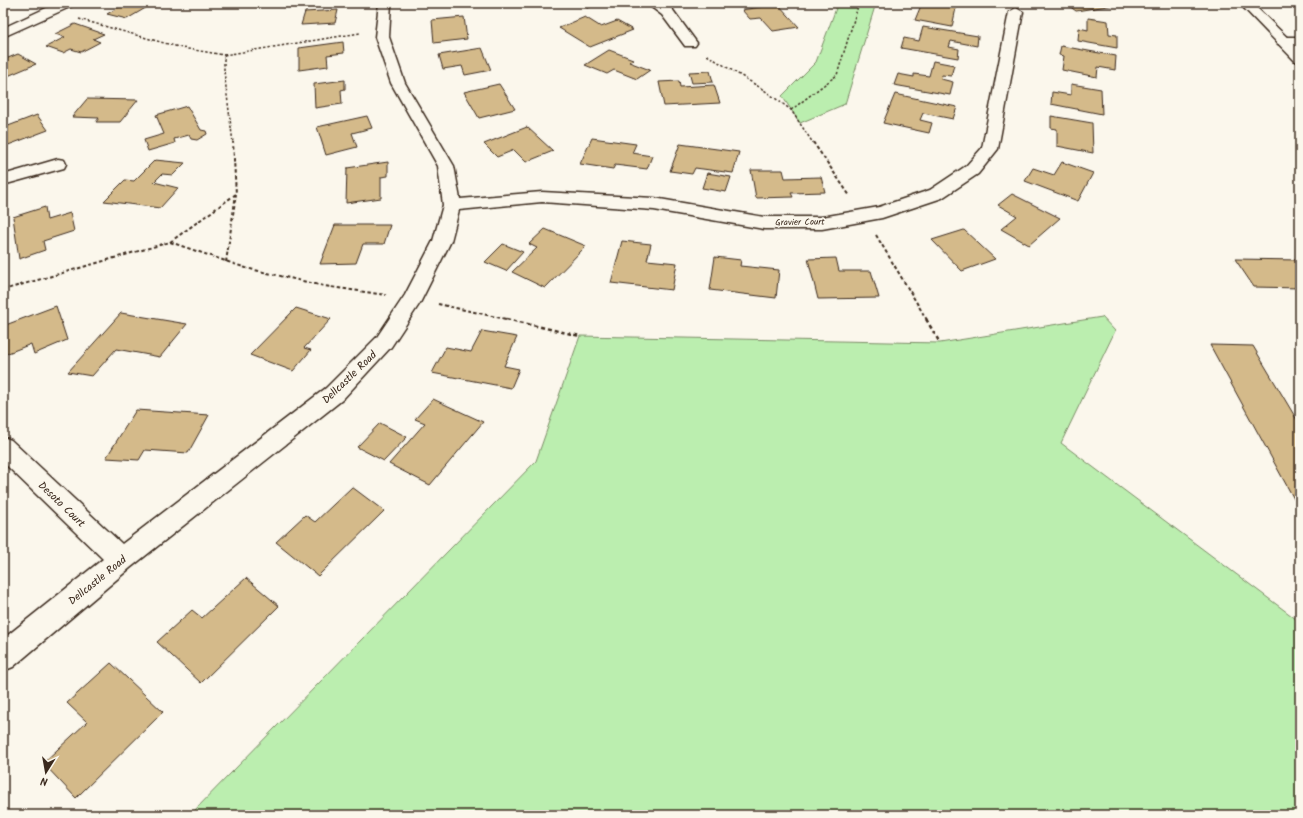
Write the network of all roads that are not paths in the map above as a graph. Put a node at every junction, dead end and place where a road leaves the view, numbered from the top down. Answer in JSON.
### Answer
{"nodes":[{"id":1,"x":67,"y":3,"type":"edge"},
{"id":2,"x":385,"y":3,"type":"edge"},
{"id":3,"x":652,"y":3,"type":"edge"},
{"id":4,"x":1245,"y":3,"type":"edge"},
{"id":5,"x":1016,"y":12,"type":"dead end"},
{"id":6,"x":3,"y":33,"type":"edge"},
{"id":7,"x":1283,"y":41,"type":"junction"},
{"id":8,"x":1300,"y":41,"type":"edge"},
{"id":9,"x":690,"y":43,"type":"road end"},
{"id":10,"x":1300,"y":58,"type":"edge"},
{"id":11,"x":58,"y":164,"type":"dead end"},
{"id":12,"x":3,"y":180,"type":"edge"},
{"id":13,"x":452,"y":205,"type":"junction"},
{"id":14,"x":3,"y":447,"type":"edge"},
{"id":15,"x":121,"y":560,"type":"junction"},
{"id":16,"x":3,"y":657,"type":"edge"}],
"edges":[{"from":1,"to":6,"type":"street"},
{"from":2,"to":13,"type":"street","name":"Dellcastle Road"},
{"from":3,"to":9,"type":"street"},
{"from":4,"to":7,"type":"street"},
{"from":5,"to":13,"type":"street","name":"Gravier Court"},
{"from":7,"to":8,"type":"street"},
{"from":7,"to":10,"type":"street"},
{"from":11,"to":12,"type":"street"},
{"from":13,"to":15,"type":"street","name":"Dellcastle Road"},
{"from":14,"to":15,"type":"street","name":"Desoto Court"},
{"from":15,"to":16,"type":"street","name":"Dellcastle Road"}]}
